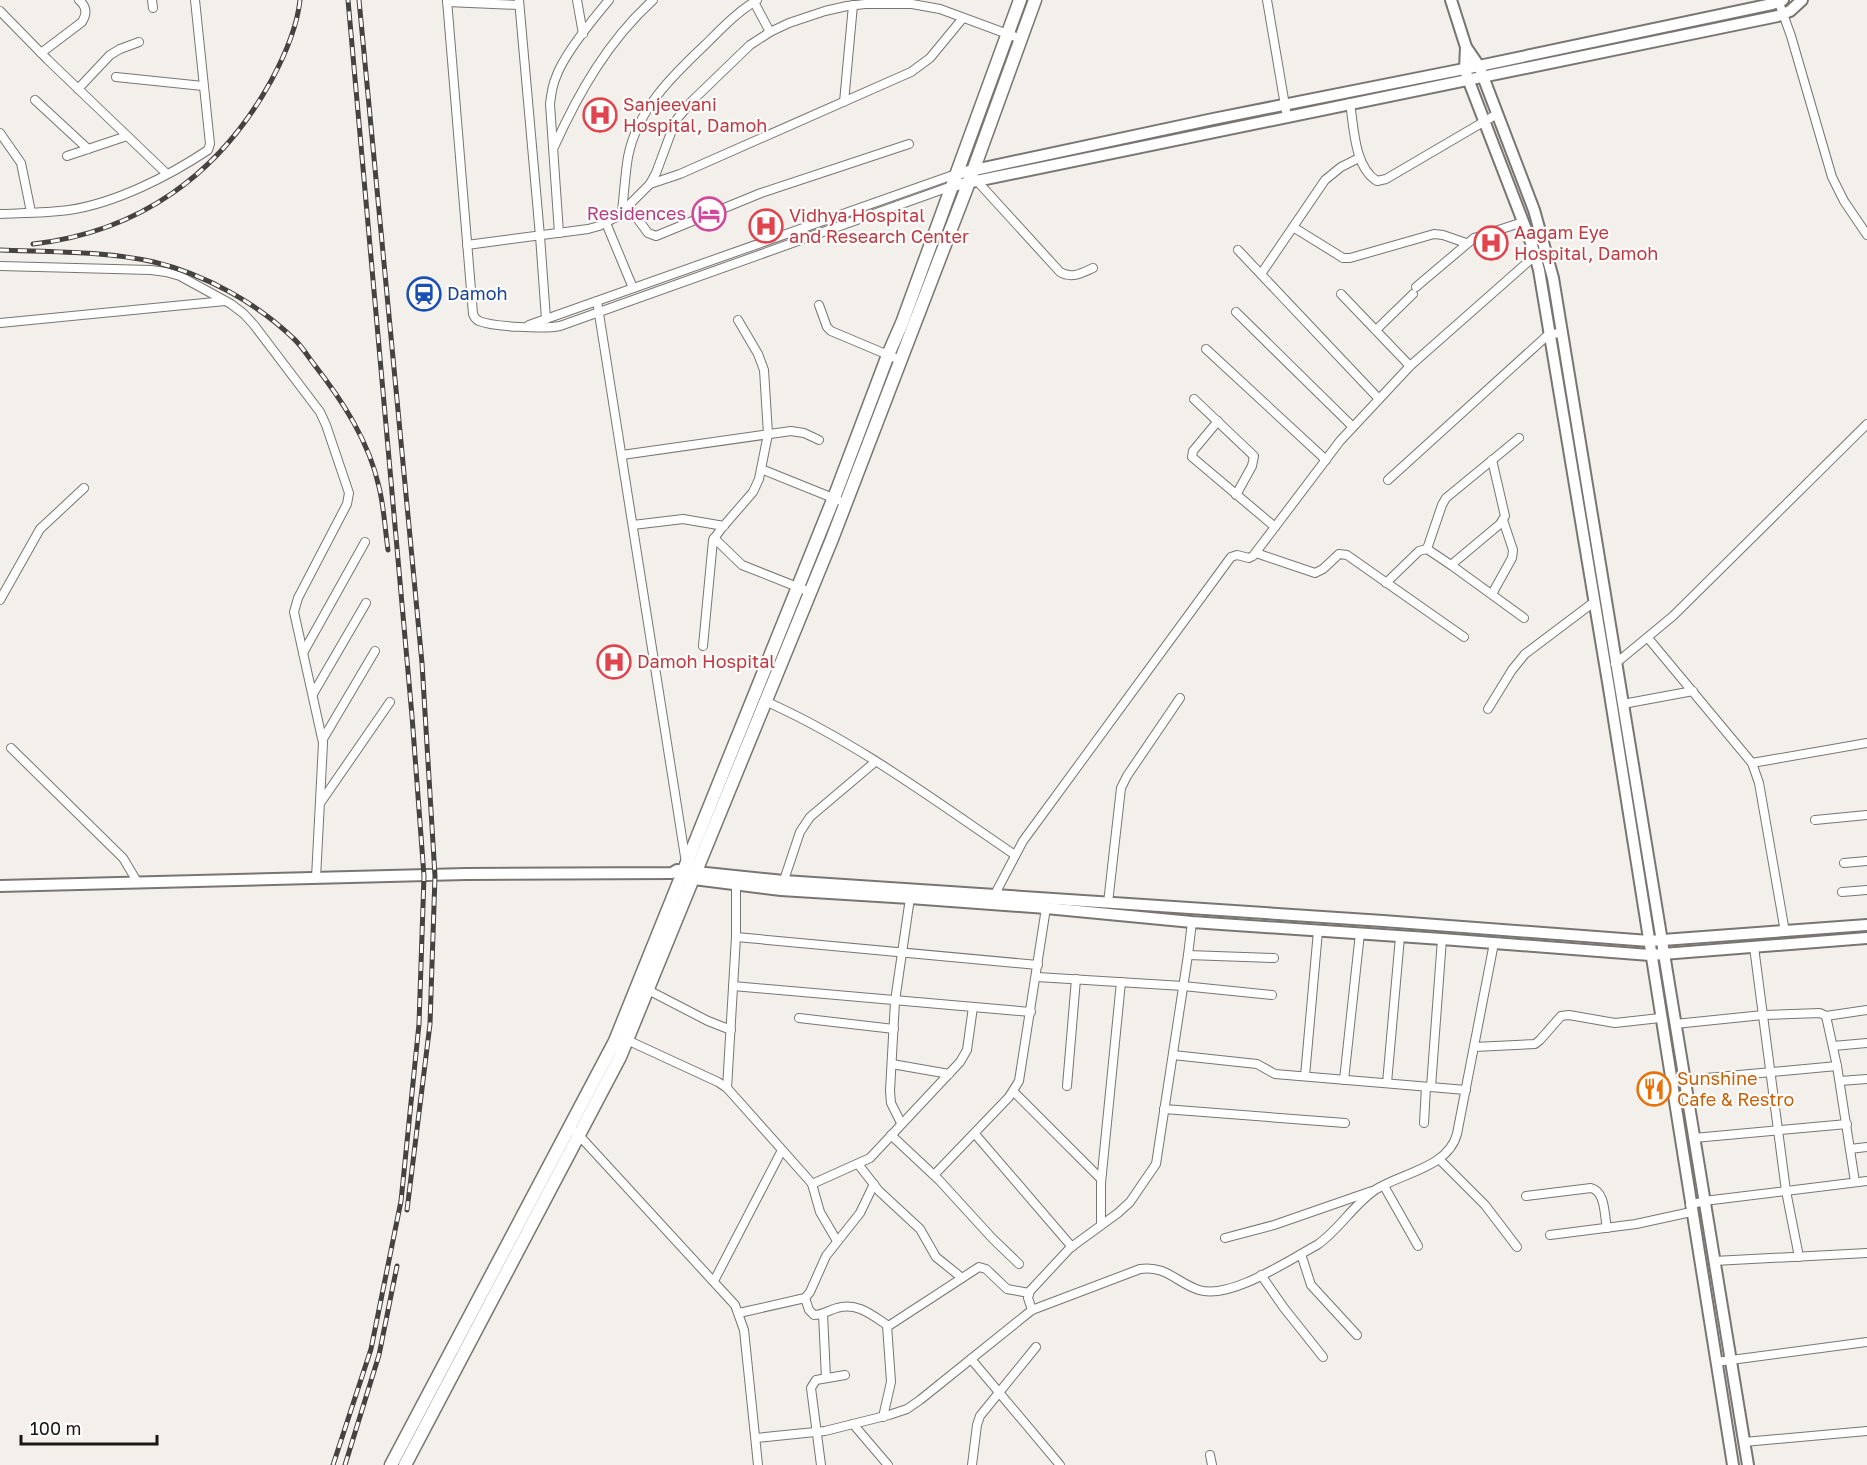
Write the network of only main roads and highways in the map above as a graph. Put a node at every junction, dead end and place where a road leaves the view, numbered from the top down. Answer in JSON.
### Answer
{"nodes":[{"id":1,"x":1020,"y":0,"type":"edge"},
{"id":2,"x":1035,"y":0,"type":"edge"},
{"id":3,"x":1451,"y":0,"type":"edge"},
{"id":4,"x":1780,"y":0,"type":"edge"},
{"id":5,"x":1802,"y":0,"type":"edge"},
{"id":6,"x":1466,"y":47,"type":"junction"},
{"id":7,"x":1481,"y":71,"type":"junction"},
{"id":8,"x":1466,"y":74,"type":"junction"},
{"id":9,"x":1398,"y":82,"type":"junction"},
{"id":10,"x":1402,"y":93,"type":"junction"},
{"id":11,"x":973,"y":177,"type":"junction"},
{"id":12,"x":954,"y":180,"type":"junction"},
{"id":13,"x":938,"y":244,"type":"junction"},
{"id":14,"x":1540,"y":252,"type":"junction"},
{"id":15,"x":1578,"y":426,"type":"junction"},
{"id":16,"x":1565,"y":428,"type":"junction"},
{"id":17,"x":840,"y":500,"type":"junction"},
{"id":18,"x":765,"y":692,"type":"junction"},
{"id":19,"x":685,"y":872,"type":"junction"},
{"id":20,"x":782,"y":885,"type":"junction"},
{"id":21,"x":0,"y":886,"type":"edge"},
{"id":22,"x":1867,"y":925,"type":"edge"},
{"id":23,"x":1867,"y":938,"type":"edge"},
{"id":24,"x":1649,"y":941,"type":"junction"},
{"id":25,"x":1662,"y":941,"type":"junction"},
{"id":26,"x":1650,"y":955,"type":"junction"},
{"id":27,"x":1664,"y":955,"type":"junction"},
{"id":28,"x":575,"y":1131,"type":"junction"},
{"id":29,"x":1737,"y":1401,"type":"junction"},
{"id":30,"x":1723,"y":1405,"type":"junction"},
{"id":31,"x":391,"y":1465,"type":"edge"},
{"id":32,"x":405,"y":1465,"type":"edge"},
{"id":33,"x":1733,"y":1465,"type":"edge"},
{"id":34,"x":1748,"y":1465,"type":"edge"}],
"edges":[{"from":1,"to":12,"type":"main road"},
{"from":2,"to":11,"type":"main road"},
{"from":3,"to":6,"type":"main road"},
{"from":4,"to":7,"type":"main road"},
{"from":5,"to":7,"type":"main road"},
{"from":6,"to":7,"type":"main road"},
{"from":6,"to":8,"type":"main road"},
{"from":7,"to":8,"type":"main road"},
{"from":7,"to":14,"type":"main road"},
{"from":8,"to":9,"type":"main road"},
{"from":8,"to":10,"type":"main road"},
{"from":8,"to":14,"type":"main road"},
{"from":9,"to":10,"type":"main road"},
{"from":9,"to":11,"type":"main road"},
{"from":10,"to":11,"type":"main road"},
{"from":11,"to":12,"type":"main road"},
{"from":11,"to":13,"type":"main road"},
{"from":12,"to":13,"type":"main road"},
{"from":13,"to":17,"type":"main road"},
{"from":13,"to":17,"type":"main road"},
{"from":14,"to":15,"type":"main road"},
{"from":14,"to":16,"type":"main road"},
{"from":15,"to":16,"type":"main road"},
{"from":15,"to":25,"type":"main road"},
{"from":16,"to":24,"type":"main road"},
{"from":17,"to":18,"type":"main road"},
{"from":17,"to":18,"type":"main road"},
{"from":18,"to":19,"type":"main road"},
{"from":18,"to":19,"type":"main road"},
{"from":19,"to":20,"type":"main road"},
{"from":19,"to":21,"type":"main road"},
{"from":19,"to":28,"type":"main road"},
{"from":19,"to":28,"type":"main road"},
{"from":20,"to":24,"type":"main road"},
{"from":20,"to":26,"type":"main road"},
{"from":22,"to":25,"type":"main road"},
{"from":23,"to":27,"type":"main road"},
{"from":24,"to":25,"type":"main road"},
{"from":24,"to":26,"type":"main road"},
{"from":25,"to":27,"type":"main road"},
{"from":26,"to":27,"type":"main road"},
{"from":26,"to":30,"type":"main road"},
{"from":27,"to":29,"type":"main road"},
{"from":28,"to":31,"type":"main road"},
{"from":28,"to":32,"type":"main road"},
{"from":29,"to":30,"type":"main road"},
{"from":29,"to":34,"type":"main road"},
{"from":30,"to":33,"type":"main road"}]}
